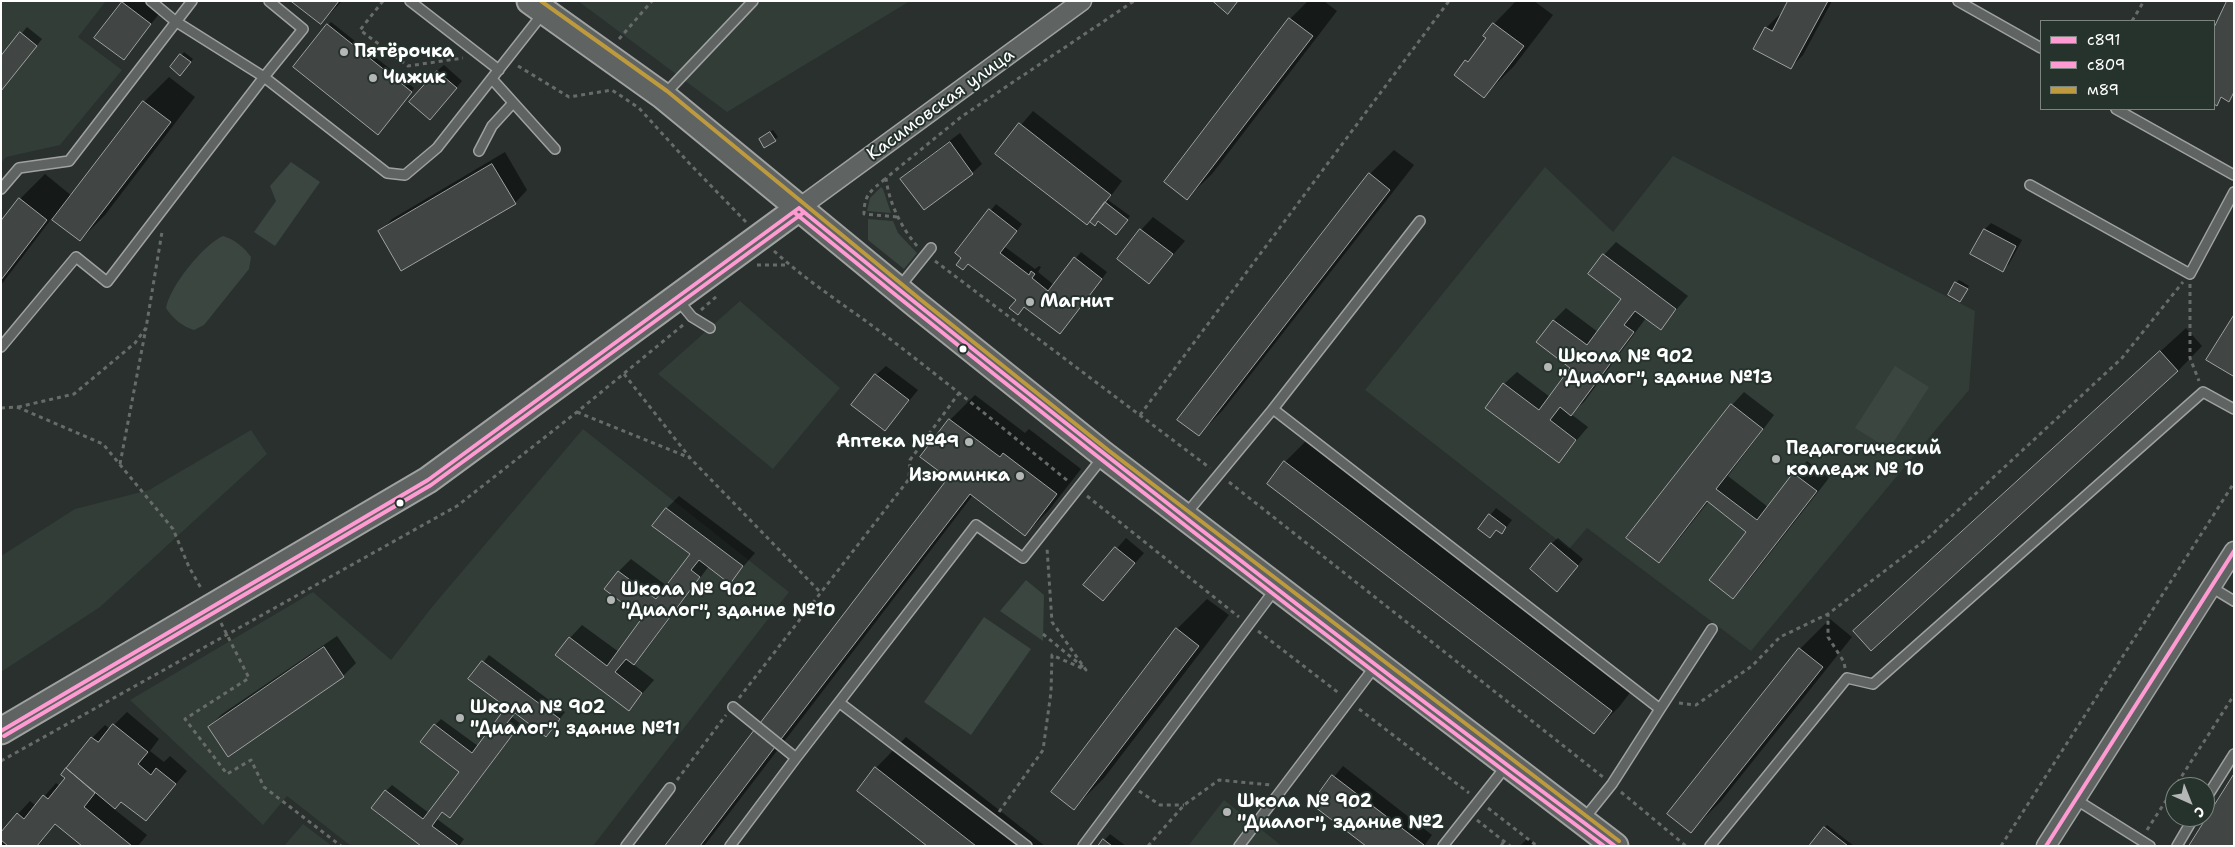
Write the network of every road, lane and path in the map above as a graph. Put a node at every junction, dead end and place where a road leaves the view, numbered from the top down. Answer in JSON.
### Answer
{"nodes":[{"id":1,"x":151,"y":1,"type":"edge"},
{"id":2,"x":192,"y":1,"type":"edge"},
{"id":3,"x":269,"y":1,"type":"edge"},
{"id":4,"x":383,"y":1,"type":"edge"},
{"id":5,"x":410,"y":1,"type":"edge"},
{"id":6,"x":652,"y":1,"type":"edge"},
{"id":7,"x":753,"y":1,"type":"edge"},
{"id":8,"x":1082,"y":1,"type":"edge"},
{"id":9,"x":1134,"y":1,"type":"edge"},
{"id":10,"x":1449,"y":1,"type":"edge"},
{"id":11,"x":1958,"y":1,"type":"edge"},
{"id":12,"x":2144,"y":1,"type":"edge"},
{"id":13,"x":537,"y":7,"type":"edge"},
{"id":14,"x":2133,"y":20,"type":"edge"},
{"id":15,"x":175,"y":21,"type":"junction"},
{"id":16,"x":620,"y":39,"type":"dead end"},
{"id":17,"x":2040,"y":47,"type":"edge"},
{"id":18,"x":481,"y":56,"type":"junction"},
{"id":19,"x":507,"y":59,"type":"junction"},
{"id":20,"x":499,"y":70,"type":"junction"},
{"id":21,"x":264,"y":77,"type":"junction"},
{"id":22,"x":492,"y":79,"type":"junction"},
{"id":23,"x":663,"y":96,"type":"junction"},
{"id":24,"x":513,"y":102,"type":"junction"},
{"id":25,"x":2118,"y":110,"type":"edge"},
{"id":26,"x":554,"y":149,"type":"dead end"},
{"id":27,"x":479,"y":151,"type":"dead end"},
{"id":28,"x":2234,"y":175,"type":"edge"},
{"id":29,"x":886,"y":178,"type":"junction"},
{"id":30,"x":2030,"y":185,"type":"dead end"},
{"id":31,"x":1,"y":190,"type":"edge"},
{"id":32,"x":2234,"y":192,"type":"edge"},
{"id":33,"x":167,"y":203,"type":"junction"},
{"id":34,"x":799,"y":208,"type":"junction"},
{"id":35,"x":898,"y":217,"type":"junction"},
{"id":36,"x":1420,"y":221,"type":"dead end"},
{"id":37,"x":737,"y":226,"type":"dead end"},
{"id":38,"x":752,"y":229,"type":"junction"},
{"id":39,"x":929,"y":251,"type":"junction"},
{"id":40,"x":2190,"y":274,"type":"junction"},
{"id":41,"x":898,"y":290,"type":"junction"},
{"id":42,"x":676,"y":299,"type":"junction"},
{"id":43,"x":146,"y":328,"type":"junction"},
{"id":44,"x":710,"y":328,"type":"dead end"},
{"id":45,"x":1,"y":346,"type":"edge"},
{"id":46,"x":624,"y":374,"type":"dead end"},
{"id":47,"x":2203,"y":392,"type":"junction"},
{"id":48,"x":959,"y":393,"type":"junction"},
{"id":49,"x":17,"y":407,"type":"junction"},
{"id":50,"x":1,"y":408,"type":"edge"},
{"id":51,"x":1273,"y":409,"type":"junction"},
{"id":52,"x":2234,"y":409,"type":"edge"},
{"id":53,"x":577,"y":412,"type":"dead end"},
{"id":54,"x":1140,"y":415,"type":"junction"},
{"id":55,"x":1104,"y":455,"type":"junction"},
{"id":56,"x":691,"y":459,"type":"junction"},
{"id":57,"x":120,"y":464,"type":"junction"},
{"id":58,"x":1218,"y":474,"type":"junction"},
{"id":59,"x":2234,"y":483,"type":"edge"},
{"id":60,"x":1078,"y":489,"type":"junction"},
{"id":61,"x":1184,"y":516,"type":"junction"},
{"id":62,"x":1045,"y":530,"type":"junction"},
{"id":63,"x":2234,"y":550,"type":"edge"},
{"id":64,"x":2211,"y":587,"type":"junction"},
{"id":65,"x":1276,"y":588,"type":"junction"},
{"id":66,"x":820,"y":593,"type":"junction"},
{"id":67,"x":205,"y":595,"type":"junction"},
{"id":68,"x":2234,"y":601,"type":"edge"},
{"id":69,"x":1828,"y":614,"type":"junction"},
{"id":70,"x":1249,"y":624,"type":"junction"},
{"id":71,"x":1712,"y":629,"type":"dead end"},
{"id":72,"x":1043,"y":634,"type":"dead end"},
{"id":73,"x":1376,"y":665,"type":"junction"},
{"id":74,"x":1086,"y":670,"type":"junction"},
{"id":75,"x":1847,"y":678,"type":"junction"},
{"id":76,"x":2234,"y":694,"type":"edge"},
{"id":77,"x":1348,"y":701,"type":"junction"},
{"id":78,"x":840,"y":702,"type":"junction"},
{"id":79,"x":1696,"y":705,"type":"dead end"},
{"id":80,"x":732,"y":707,"type":"junction"},
{"id":81,"x":1660,"y":709,"type":"junction"},
{"id":82,"x":1,"y":731,"type":"edge"},
{"id":83,"x":2234,"y":754,"type":"edge"},
{"id":84,"x":796,"y":758,"type":"junction"},
{"id":85,"x":1507,"y":764,"type":"junction"},
{"id":86,"x":1129,"y":784,"type":"junction"},
{"id":87,"x":1612,"y":784,"type":"junction"},
{"id":88,"x":2215,"y":784,"type":"edge"},
{"id":89,"x":1283,"y":787,"type":"junction"},
{"id":90,"x":670,"y":788,"type":"joint"},
{"id":91,"x":2075,"y":799,"type":"junction"},
{"id":92,"x":1479,"y":801,"type":"junction"},
{"id":93,"x":1184,"y":805,"type":"junction"},
{"id":94,"x":1468,"y":814,"type":"junction"},
{"id":95,"x":993,"y":820,"type":"junction"},
{"id":96,"x":1582,"y":821,"type":"junction"},
{"id":97,"x":2188,"y":827,"type":"edge"},
{"id":98,"x":2141,"y":840,"type":"junction"},
{"id":99,"x":1504,"y":841,"type":"junction"},
{"id":100,"x":341,"y":846,"type":"edge"},
{"id":101,"x":626,"y":846,"type":"edge"},
{"id":102,"x":730,"y":846,"type":"edge"},
{"id":103,"x":1027,"y":846,"type":"edge"},
{"id":104,"x":1083,"y":846,"type":"edge"},
{"id":105,"x":1148,"y":846,"type":"edge"},
{"id":106,"x":1239,"y":846,"type":"edge"},
{"id":107,"x":1443,"y":846,"type":"edge"},
{"id":108,"x":1501,"y":846,"type":"edge"},
{"id":109,"x":1510,"y":846,"type":"edge"},
{"id":110,"x":1537,"y":846,"type":"edge"},
{"id":111,"x":1615,"y":846,"type":"edge"},
{"id":112,"x":1686,"y":846,"type":"edge"},
{"id":113,"x":1710,"y":846,"type":"edge"},
{"id":114,"x":2001,"y":846,"type":"edge"},
{"id":115,"x":2046,"y":846,"type":"edge"},
{"id":116,"x":2150,"y":846,"type":"edge"},
{"id":117,"x":2177,"y":846,"type":"edge"}],
"edges":[{"from":1,"to":15,"type":"lane"},
{"from":2,"to":15,"type":"lane"},
{"from":3,"to":21,"type":"lane"},
{"from":4,"to":18,"type":"path"},
{"from":5,"to":18,"type":"lane"},
{"from":6,"to":16,"type":"path"},
{"from":7,"to":23,"type":"lane"},
{"from":8,"to":34,"type":"street","name":"Касимовская улица"},
{"from":9,"to":29,"type":"path"},
{"from":10,"to":54,"type":"path"},
{"from":11,"to":17,"type":"lane"},
{"from":12,"to":14,"type":"path"},
{"from":13,"to":19,"type":"lane"},
{"from":13,"to":23,"type":"street"},
{"from":15,"to":21,"type":"lane"},
{"from":15,"to":31,"type":"lane"},
{"from":18,"to":20,"type":"lane"},
{"from":19,"to":20,"type":"lane"},
{"from":19,"to":38,"type":"path"},
{"from":20,"to":22,"type":"lane"},
{"from":21,"to":22,"type":"lane"},
{"from":21,"to":33,"type":"lane"},
{"from":22,"to":24,"type":"lane"},
{"from":23,"to":34,"type":"street"},
{"from":24,"to":26,"type":"lane"},
{"from":24,"to":27,"type":"lane"},
{"from":25,"to":28,"type":"lane"},
{"from":29,"to":35,"type":"path"},
{"from":29,"to":35,"type":"path"},
{"from":30,"to":40,"type":"lane"},
{"from":32,"to":40,"type":"lane"},
{"from":33,"to":43,"type":"path"},
{"from":33,"to":45,"type":"lane"},
{"from":34,"to":38,"type":"street"},
{"from":34,"to":41,"type":"street"},
{"from":35,"to":39,"type":"path"},
{"from":36,"to":51,"type":"lane"},
{"from":37,"to":38,"type":"path"},
{"from":38,"to":42,"type":"street"},
{"from":38,"to":48,"type":"path"},
{"from":39,"to":41,"type":"lane"},
{"from":39,"to":54,"type":"path"},
{"from":40,"to":47,"type":"path"},
{"from":40,"to":69,"type":"path"},
{"from":41,"to":55,"type":"street"},
{"from":42,"to":44,"type":"lane"},
{"from":42,"to":67,"type":"street"},
{"from":43,"to":49,"type":"path"},
{"from":43,"to":57,"type":"path"},
{"from":46,"to":56,"type":"path"},
{"from":47,"to":52,"type":"lane"},
{"from":47,"to":75,"type":"lane"},
{"from":48,"to":60,"type":"path"},
{"from":48,"to":66,"type":"path"},
{"from":49,"to":50,"type":"path"},
{"from":49,"to":57,"type":"path"},
{"from":51,"to":58,"type":"lane"},
{"from":51,"to":81,"type":"lane"},
{"from":53,"to":56,"type":"path"},
{"from":54,"to":58,"type":"path"},
{"from":55,"to":60,"type":"lane"},
{"from":55,"to":61,"type":"street"},
{"from":56,"to":66,"type":"path"},
{"from":57,"to":67,"type":"path"},
{"from":58,"to":61,"type":"lane"},
{"from":58,"to":87,"type":"path"},
{"from":59,"to":114,"type":"path"},
{"from":60,"to":62,"type":"lane"},
{"from":60,"to":70,"type":"path"},
{"from":61,"to":65,"type":"street"},
{"from":62,"to":74,"type":"path"},
{"from":62,"to":78,"type":"lane"},
{"from":63,"to":64,"type":"street"},
{"from":64,"to":68,"type":"lane"},
{"from":64,"to":91,"type":"street"},
{"from":65,"to":70,"type":"lane"},
{"from":65,"to":73,"type":"street"},
{"from":66,"to":80,"type":"path"},
{"from":67,"to":82,"type":"street"},
{"from":67,"to":100,"type":"path"},
{"from":69,"to":75,"type":"path"},
{"from":69,"to":79,"type":"path"},
{"from":70,"to":77,"type":"path"},
{"from":70,"to":86,"type":"lane"},
{"from":71,"to":81,"type":"lane"},
{"from":72,"to":74,"type":"path"},
{"from":73,"to":77,"type":"lane"},
{"from":73,"to":85,"type":"street"},
{"from":74,"to":95,"type":"path"},
{"from":75,"to":113,"type":"lane"},
{"from":76,"to":98,"type":"path"},
{"from":77,"to":89,"type":"lane"},
{"from":77,"to":92,"type":"path"},
{"from":78,"to":84,"type":"lane"},
{"from":78,"to":95,"type":"lane"},
{"from":80,"to":84,"type":"lane"},
{"from":80,"to":90,"type":"path"},
{"from":81,"to":87,"type":"lane"},
{"from":83,"to":88,"type":"lane"},
{"from":84,"to":102,"type":"lane"},
{"from":85,"to":92,"type":"lane"},
{"from":85,"to":96,"type":"street"},
{"from":86,"to":93,"type":"path"},
{"from":86,"to":104,"type":"lane"},
{"from":87,"to":96,"type":"lane"},
{"from":87,"to":112,"type":"path"},
{"from":89,"to":93,"type":"path"},
{"from":89,"to":106,"type":"lane"},
{"from":90,"to":101,"type":"lane"},
{"from":91,"to":98,"type":"lane"},
{"from":91,"to":115,"type":"street"},
{"from":92,"to":94,"type":"lane"},
{"from":92,"to":110,"type":"path"},
{"from":93,"to":105,"type":"path"},
{"from":94,"to":99,"type":"path"},
{"from":94,"to":107,"type":"lane"},
{"from":95,"to":103,"type":"lane"},
{"from":96,"to":111,"type":"street"},
{"from":97,"to":117,"type":"lane"},
{"from":98,"to":116,"type":"lane"},
{"from":99,"to":108,"type":"path"},
{"from":99,"to":109,"type":"path"}]}
